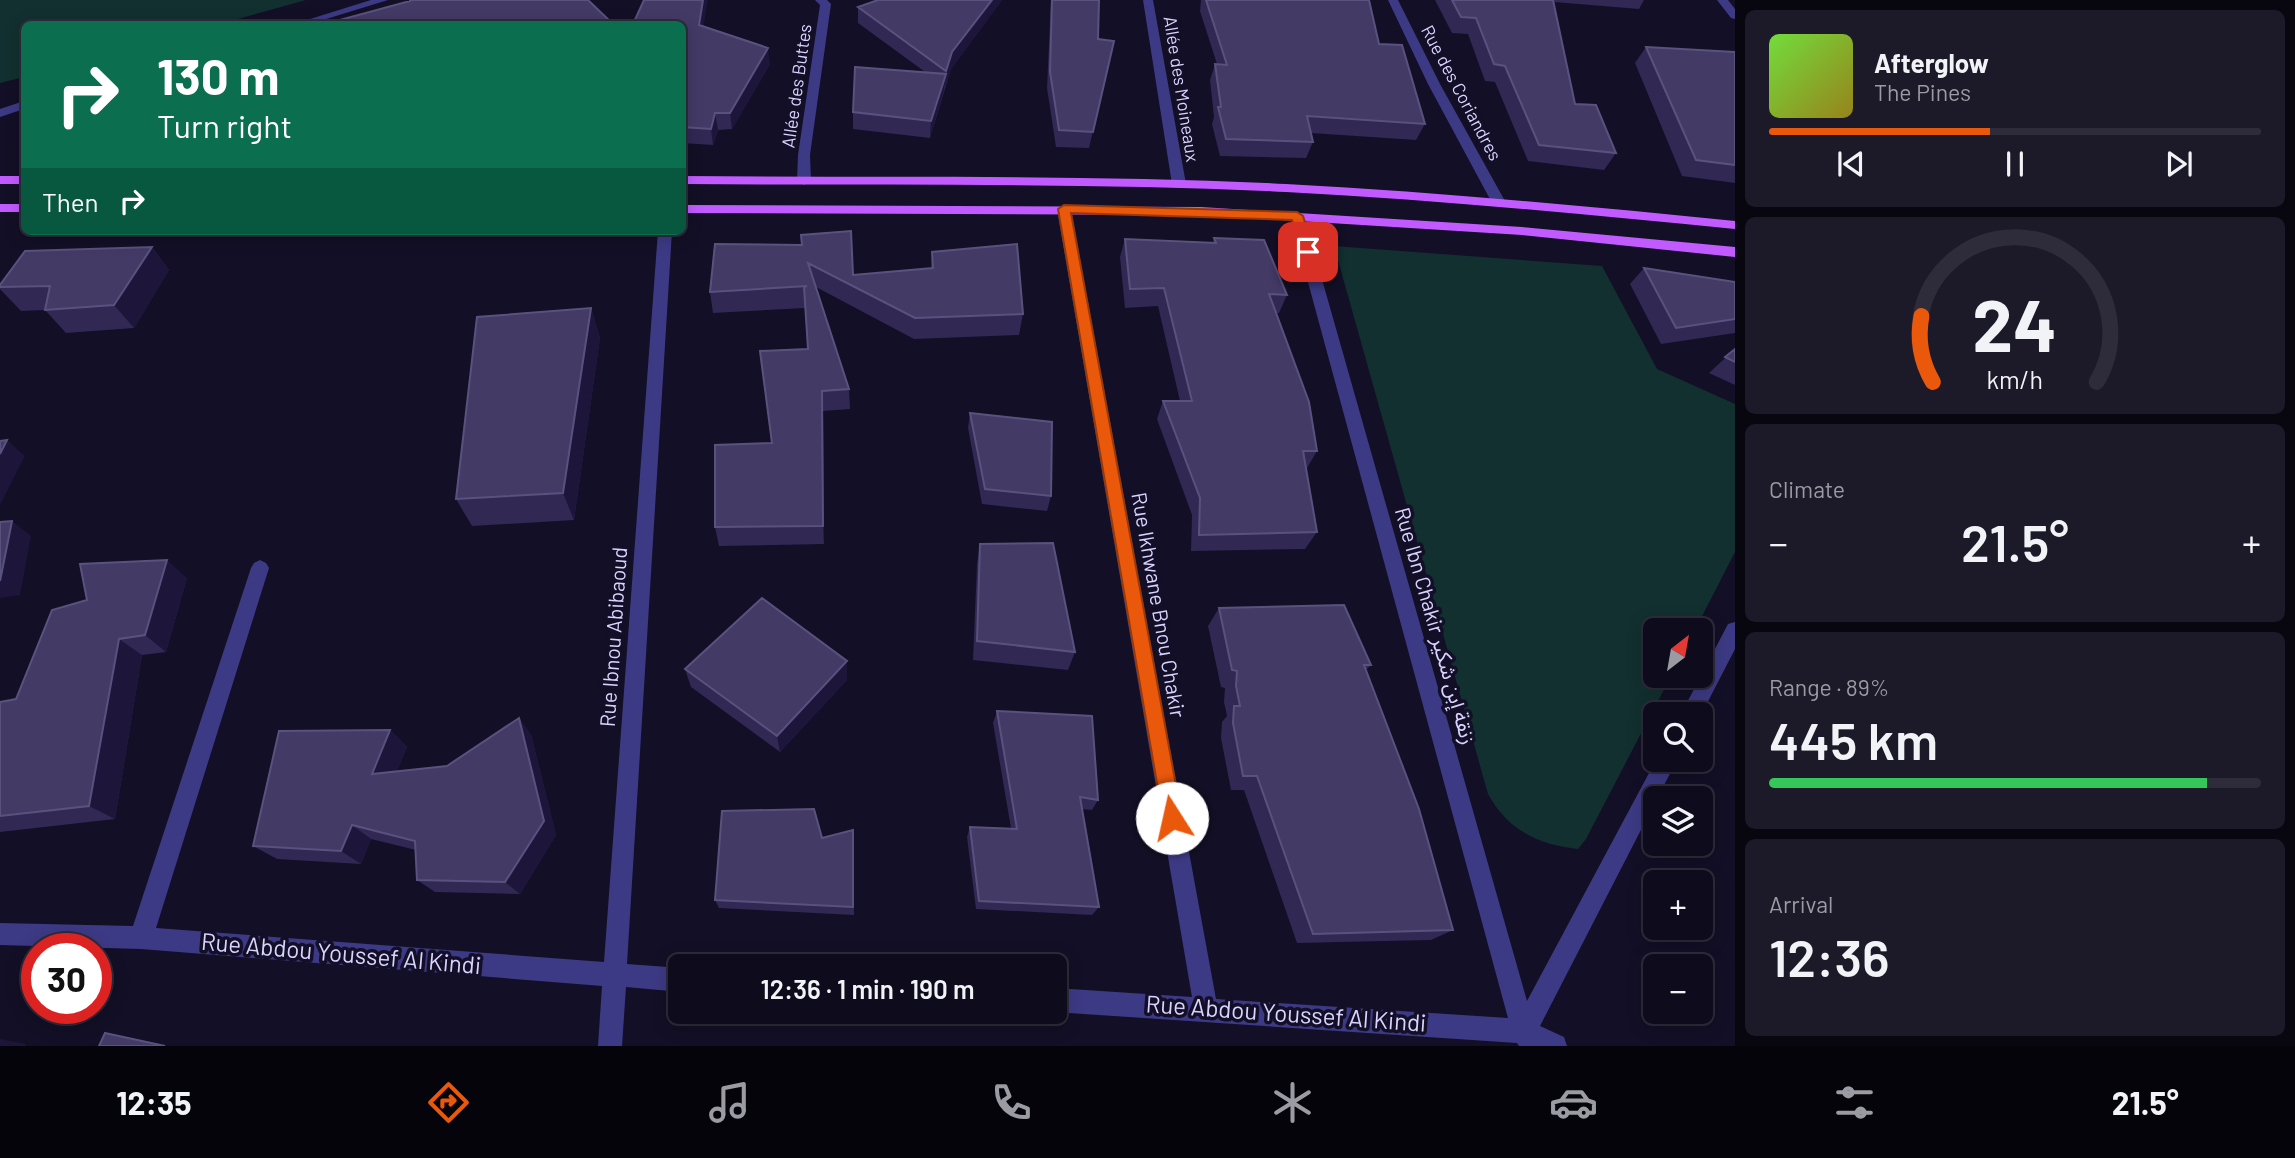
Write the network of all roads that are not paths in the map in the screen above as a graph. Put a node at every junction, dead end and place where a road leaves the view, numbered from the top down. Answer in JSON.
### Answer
{"nodes":[{"id":1,"x":383,"y":0,"type":"edge"},
{"id":2,"x":1148,"y":0,"type":"edge"},
{"id":3,"x":1393,"y":0,"type":"edge"},
{"id":4,"x":1722,"y":0,"type":"edge"},
{"id":5,"x":828,"y":1,"type":"edge"},
{"id":6,"x":1735,"y":16,"type":"edge"},
{"id":7,"x":310,"y":21,"type":"edge"},
{"id":8,"x":21,"y":106,"type":"edge"},
{"id":9,"x":0,"y":113,"type":"edge"},
{"id":10,"x":0,"y":180,"type":"edge"},
{"id":11,"x":21,"y":180,"type":"edge"},
{"id":12,"x":686,"y":180,"type":"edge"},
{"id":13,"x":804,"y":181,"type":"junction"},
{"id":14,"x":1179,"y":184,"type":"junction"},
{"id":15,"x":1498,"y":201,"type":"junction"},
{"id":16,"x":0,"y":208,"type":"edge"},
{"id":17,"x":21,"y":208,"type":"edge"},
{"id":18,"x":686,"y":208,"type":"edge"},
{"id":19,"x":1064,"y":209,"type":"junction"},
{"id":20,"x":1297,"y":216,"type":"junction"},
{"id":21,"x":1735,"y":225,"type":"edge"},
{"id":22,"x":664,"y":235,"type":"edge"},
{"id":23,"x":1735,"y":252,"type":"edge"},
{"id":24,"x":260,"y":568,"type":"dead end"},
{"id":25,"x":1735,"y":630,"type":"edge"},
{"id":26,"x":1696,"y":702,"type":"edge"},
{"id":27,"x":1661,"y":772,"type":"edge"},
{"id":28,"x":0,"y":934,"type":"edge"},
{"id":29,"x":141,"y":938,"type":"junction"},
{"id":30,"x":614,"y":976,"type":"junction"},
{"id":31,"x":668,"y":979,"type":"edge"},
{"id":32,"x":1067,"y":1001,"type":"edge"},
{"id":33,"x":1206,"y":1008,"type":"junction"},
{"id":34,"x":1528,"y":1038,"type":"edge"},
{"id":35,"x":610,"y":1046,"type":"edge"},
{"id":36,"x":1555,"y":1046,"type":"edge"}],
"edges":[{"from":1,"to":7,"type":"street"},
{"from":2,"to":14,"type":"street","name":"Allée des Moineaux"},
{"from":3,"to":15,"type":"street","name":"Rue des Coriandres"},
{"from":4,"to":6,"type":"street"},
{"from":5,"to":13,"type":"street","name":"Allée des Buttes"},
{"from":8,"to":9,"type":"street"},
{"from":10,"to":11,"type":"main road"},
{"from":12,"to":13,"type":"main road"},
{"from":13,"to":14,"type":"main road"},
{"from":14,"to":15,"type":"main road"},
{"from":15,"to":21,"type":"main road"},
{"from":16,"to":17,"type":"main road"},
{"from":18,"to":19,"type":"main road"},
{"from":19,"to":20,"type":"main road"},
{"from":19,"to":33,"type":"street","name":"Rue Ikhwane Bnou Chakir"},
{"from":20,"to":23,"type":"main road"},
{"from":20,"to":34,"type":"street","name":"Rue Ibn Chakir زنقة إبن شكير"},
{"from":22,"to":30,"type":"street","name":"Rue Ibnou Abibaoud"},
{"from":24,"to":29,"type":"street"},
{"from":25,"to":26,"type":"street"},
{"from":27,"to":34,"type":"street"},
{"from":28,"to":29,"type":"street","name":"Rue Abdou Youssef Al Kindi"},
{"from":29,"to":30,"type":"street","name":"Rue Abdou Youssef Al Kindi"},
{"from":30,"to":31,"type":"street","name":"Rue Abdou Youssef Al Kindi"},
{"from":30,"to":35,"type":"street","name":"Rue Ibnou Abibaoud"},
{"from":32,"to":33,"type":"street","name":"Rue Abdou Youssef Al Kindi"},
{"from":33,"to":34,"type":"street","name":"Rue Abdou Youssef Al Kindi"},
{"from":34,"to":36,"type":"street","name":"Rue Abdou Youssef Al Kindi"}]}
